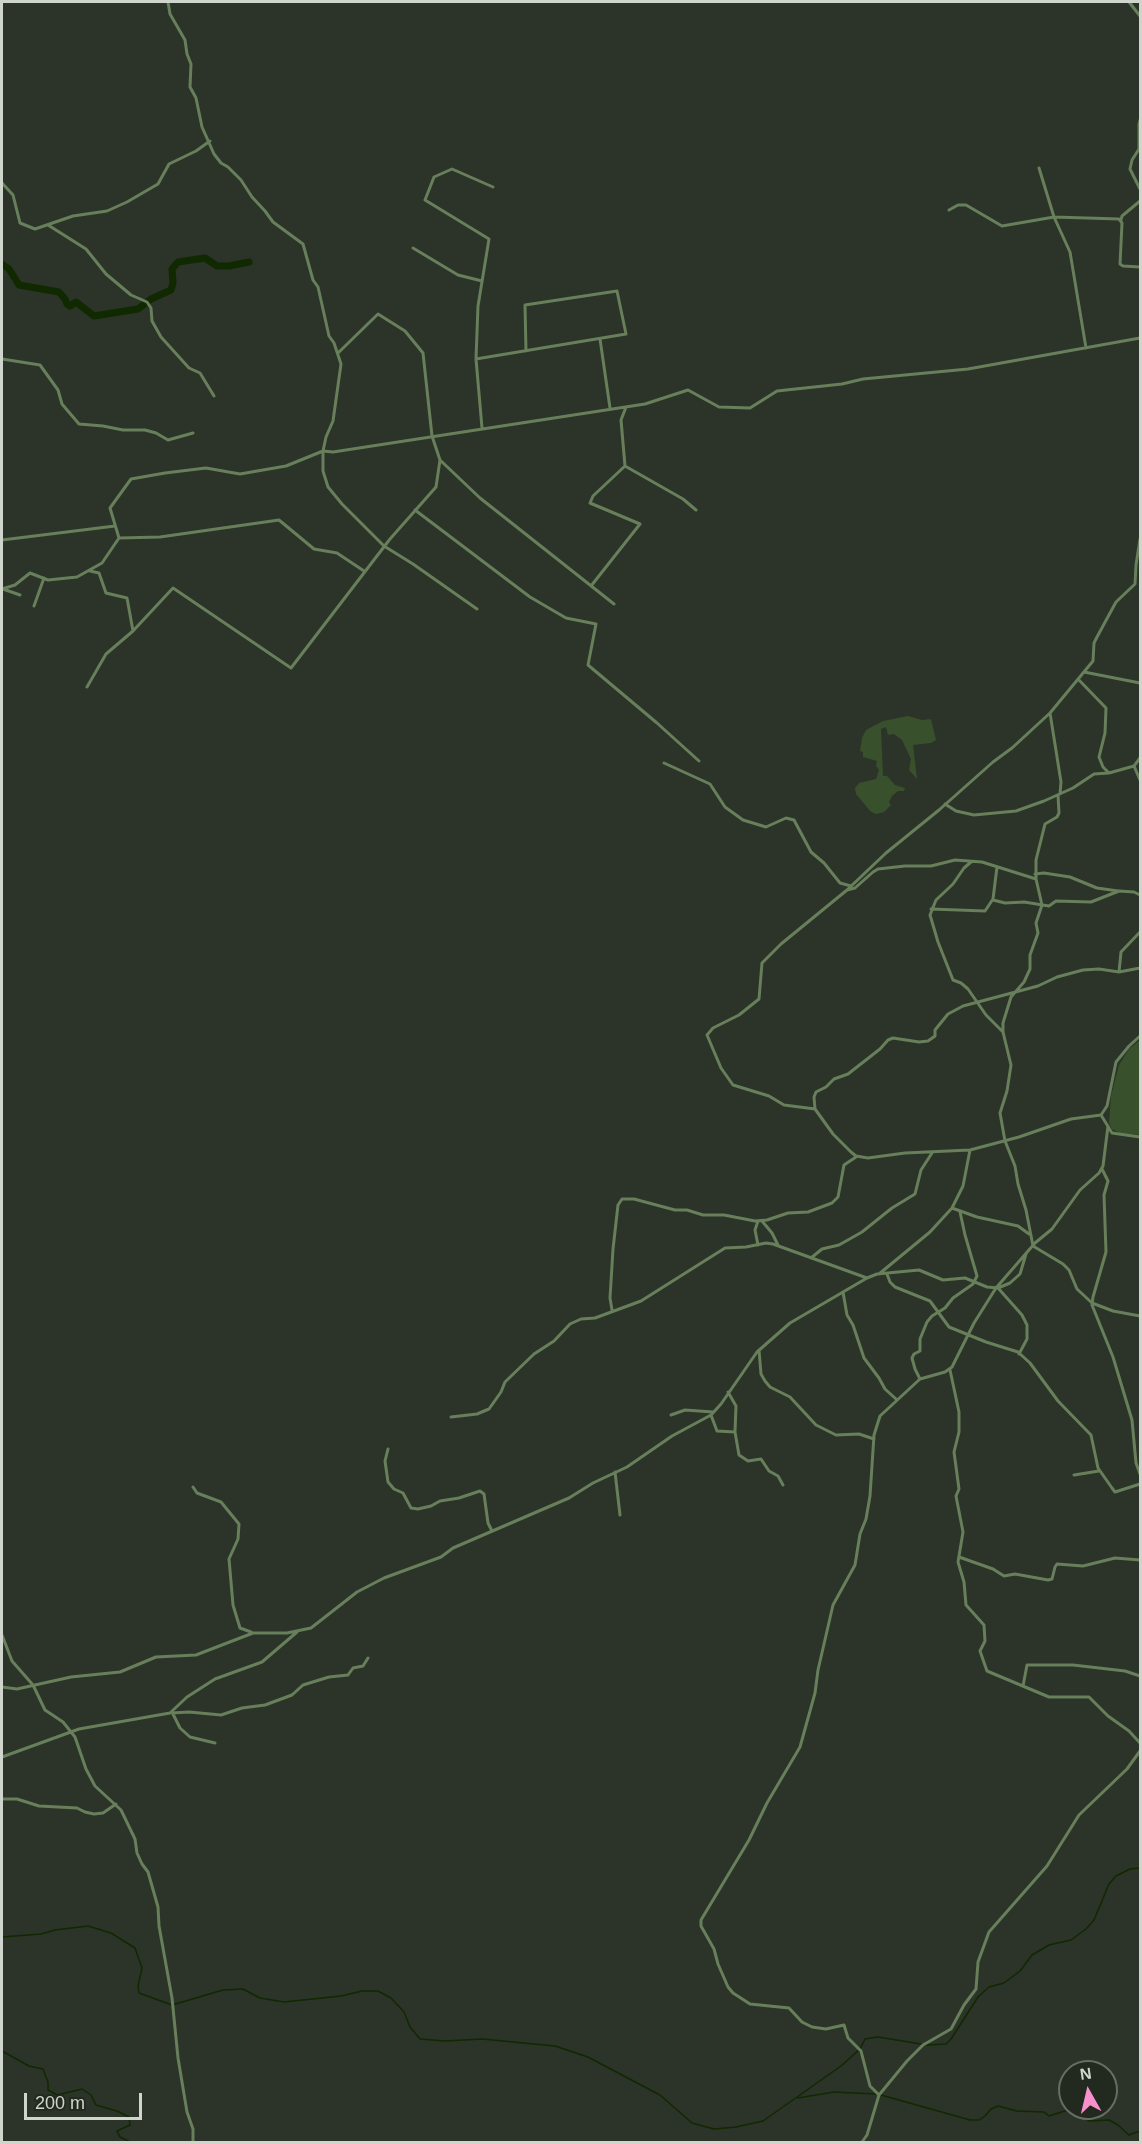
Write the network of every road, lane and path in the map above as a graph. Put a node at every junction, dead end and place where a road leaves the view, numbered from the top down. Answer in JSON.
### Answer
{"nodes":[{"id":1,"x":168,"y":2,"type":"edge"},
{"id":2,"x":1129,"y":2,"type":"edge"},
{"id":3,"x":1140,"y":15,"type":"edge"},
{"id":4,"x":1140,"y":120,"type":"edge"},
{"id":5,"x":210,"y":141,"type":"junction"},
{"id":6,"x":1039,"y":168,"type":"dead end"},
{"id":7,"x":2,"y":183,"type":"edge"},
{"id":8,"x":493,"y":187,"type":"dead end"},
{"id":9,"x":1140,"y":189,"type":"edge"},
{"id":10,"x":1140,"y":201,"type":"edge"},
{"id":11,"x":949,"y":210,"type":"dead end"},
{"id":12,"x":1054,"y":217,"type":"junction"},
{"id":13,"x":1121,"y":220,"type":"junction"},
{"id":14,"x":48,"y":225,"type":"junction"},
{"id":15,"x":413,"y":248,"type":"dead end"},
{"id":16,"x":1140,"y":267,"type":"edge"},
{"id":17,"x":482,"y":281,"type":"junction"},
{"id":18,"x":1140,"y":338,"type":"edge"},
{"id":19,"x":600,"y":339,"type":"junction"},
{"id":20,"x":1086,"y":348,"type":"junction"},
{"id":21,"x":526,"y":351,"type":"junction"},
{"id":22,"x":337,"y":353,"type":"junction"},
{"id":23,"x":2,"y":358,"type":"edge"},
{"id":24,"x":476,"y":359,"type":"junction"},
{"id":25,"x":214,"y":396,"type":"dead end"},
{"id":26,"x":626,"y":407,"type":"junction"},
{"id":27,"x":610,"y":409,"type":"junction"},
{"id":28,"x":482,"y":428,"type":"junction"},
{"id":29,"x":193,"y":433,"type":"dead end"},
{"id":30,"x":432,"y":436,"type":"junction"},
{"id":31,"x":323,"y":452,"type":"junction"},
{"id":32,"x":440,"y":460,"type":"junction"},
{"id":33,"x":625,"y":466,"type":"junction"},
{"id":34,"x":416,"y":510,"type":"junction"},
{"id":35,"x":696,"y":510,"type":"dead end"},
{"id":36,"x":115,"y":526,"type":"junction"},
{"id":37,"x":118,"y":538,"type":"junction"},
{"id":38,"x":1140,"y":539,"type":"edge"},
{"id":39,"x":2,"y":540,"type":"edge"},
{"id":40,"x":384,"y":546,"type":"junction"},
{"id":41,"x":89,"y":570,"type":"junction"},
{"id":42,"x":364,"y":571,"type":"junction"},
{"id":43,"x":44,"y":578,"type":"junction"},
{"id":44,"x":591,"y":586,"type":"junction"},
{"id":45,"x":2,"y":589,"type":"edge"},
{"id":46,"x":20,"y":594,"type":"dead end"},
{"id":47,"x":614,"y":604,"type":"dead end"},
{"id":48,"x":34,"y":606,"type":"dead end"},
{"id":49,"x":477,"y":609,"type":"dead end"},
{"id":50,"x":133,"y":631,"type":"junction"},
{"id":51,"x":1084,"y":672,"type":"junction"},
{"id":52,"x":1078,"y":679,"type":"junction"},
{"id":53,"x":1140,"y":683,"type":"edge"},
{"id":54,"x":87,"y":687,"type":"dead end"},
{"id":55,"x":1050,"y":713,"type":"junction"},
{"id":56,"x":1140,"y":758,"type":"edge"},
{"id":57,"x":699,"y":761,"type":"dead end"},
{"id":58,"x":664,"y":763,"type":"dead end"},
{"id":59,"x":1134,"y":766,"type":"junction"},
{"id":60,"x":1109,"y":773,"type":"junction"},
{"id":61,"x":1140,"y":780,"type":"edge"},
{"id":62,"x":1059,"y":794,"type":"junction"},
{"id":63,"x":945,"y":804,"type":"junction"},
{"id":64,"x":971,"y":862,"type":"junction"},
{"id":65,"x":997,"y":867,"type":"junction"},
{"id":66,"x":1036,"y":877,"type":"junction"},
{"id":67,"x":850,"y":886,"type":"junction"},
{"id":68,"x":847,"y":890,"type":"junction"},
{"id":69,"x":1119,"y":891,"type":"junction"},
{"id":70,"x":1140,"y":895,"type":"edge"},
{"id":71,"x":993,"y":900,"type":"junction"},
{"id":72,"x":1042,"y":905,"type":"junction"},
{"id":73,"x":931,"y":909,"type":"junction"},
{"id":74,"x":1140,"y":932,"type":"edge"},
{"id":75,"x":1140,"y":968,"type":"edge"},
{"id":76,"x":1119,"y":972,"type":"junction"},
{"id":77,"x":1016,"y":991,"type":"junction"},
{"id":78,"x":976,"y":1001,"type":"junction"},
{"id":79,"x":1003,"y":1032,"type":"junction"},
{"id":80,"x":1140,"y":1035,"type":"edge"},
{"id":81,"x":815,"y":1109,"type":"junction"},
{"id":82,"x":1101,"y":1115,"type":"junction"},
{"id":83,"x":1108,"y":1126,"type":"junction"},
{"id":84,"x":1140,"y":1137,"type":"edge"},
{"id":85,"x":1005,"y":1141,"type":"junction"},
{"id":86,"x":848,"y":1149,"type":"junction"},
{"id":87,"x":970,"y":1150,"type":"junction"},
{"id":88,"x":932,"y":1152,"type":"junction"},
{"id":89,"x":858,"y":1157,"type":"junction"},
{"id":90,"x":846,"y":1163,"type":"junction"},
{"id":91,"x":1102,"y":1169,"type":"junction"},
{"id":92,"x":952,"y":1208,"type":"junction"},
{"id":93,"x":960,"y":1212,"type":"junction"},
{"id":94,"x":760,"y":1221,"type":"junction"},
{"id":95,"x":1030,"y":1234,"type":"junction"},
{"id":96,"x":758,"y":1245,"type":"junction"},
{"id":97,"x":778,"y":1245,"type":"junction"},
{"id":98,"x":1033,"y":1245,"type":"junction"},
{"id":99,"x":1026,"y":1252,"type":"junction"},
{"id":100,"x":811,"y":1258,"type":"junction"},
{"id":101,"x":887,"y":1273,"type":"junction"},
{"id":102,"x":877,"y":1274,"type":"junction"},
{"id":103,"x":867,"y":1278,"type":"junction"},
{"id":104,"x":975,"y":1282,"type":"junction"},
{"id":105,"x":997,"y":1288,"type":"junction"},
{"id":106,"x":843,"y":1292,"type":"junction"},
{"id":107,"x":1092,"y":1303,"type":"junction"},
{"id":108,"x":612,"y":1310,"type":"junction"},
{"id":109,"x":939,"y":1312,"type":"junction"},
{"id":110,"x":1140,"y":1316,"type":"edge"},
{"id":111,"x":969,"y":1335,"type":"junction"},
{"id":112,"x":759,"y":1350,"type":"junction"},
{"id":113,"x":1019,"y":1354,"type":"junction"},
{"id":114,"x":949,"y":1369,"type":"junction"},
{"id":115,"x":920,"y":1379,"type":"junction"},
{"id":116,"x":728,"y":1392,"type":"junction"},
{"id":117,"x":896,"y":1400,"type":"junction"},
{"id":118,"x":712,"y":1413,"type":"junction"},
{"id":119,"x":671,"y":1415,"type":"dead end"},
{"id":120,"x":451,"y":1417,"type":"dead end"},
{"id":121,"x":735,"y":1432,"type":"junction"},
{"id":122,"x":874,"y":1439,"type":"junction"},
{"id":123,"x":388,"y":1449,"type":"dead end"},
{"id":124,"x":1099,"y":1471,"type":"junction"},
{"id":125,"x":615,"y":1472,"type":"junction"},
{"id":126,"x":1140,"y":1474,"type":"edge"},
{"id":127,"x":1074,"y":1475,"type":"dead end"},
{"id":128,"x":1140,"y":1484,"type":"edge"},
{"id":129,"x":783,"y":1485,"type":"dead end"},
{"id":130,"x":193,"y":1487,"type":"dead end"},
{"id":131,"x":620,"y":1515,"type":"dead end"},
{"id":132,"x":492,"y":1531,"type":"junction"},
{"id":133,"x":959,"y":1557,"type":"junction"},
{"id":134,"x":1140,"y":1560,"type":"edge"},
{"id":135,"x":298,"y":1631,"type":"junction"},
{"id":136,"x":253,"y":1633,"type":"junction"},
{"id":137,"x":2,"y":1635,"type":"edge"},
{"id":138,"x":368,"y":1658,"type":"dead end"},
{"id":139,"x":1140,"y":1676,"type":"edge"},
{"id":140,"x":33,"y":1685,"type":"junction"},
{"id":141,"x":1023,"y":1686,"type":"junction"},
{"id":142,"x":2,"y":1687,"type":"edge"},
{"id":143,"x":171,"y":1713,"type":"junction"},
{"id":144,"x":71,"y":1732,"type":"junction"},
{"id":145,"x":215,"y":1743,"type":"dead end"},
{"id":146,"x":1140,"y":1743,"type":"edge"},
{"id":147,"x":1140,"y":1751,"type":"edge"},
{"id":148,"x":2,"y":1757,"type":"edge"},
{"id":149,"x":2,"y":1799,"type":"edge"},
{"id":150,"x":116,"y":1804,"type":"junction"},
{"id":151,"x":879,"y":2095,"type":"junction"},
{"id":152,"x":193,"y":2142,"type":"edge"},
{"id":153,"x":862,"y":2142,"type":"edge"}],
"edges":[{"from":1,"to":5,"type":"street"},
{"from":2,"to":3,"type":"street"},
{"from":4,"to":9,"type":"street"},
{"from":5,"to":14,"type":"street"},
{"from":5,"to":22,"type":"street"},
{"from":6,"to":12,"type":"street"},
{"from":7,"to":14,"type":"street"},
{"from":8,"to":17,"type":"street"},
{"from":10,"to":13,"type":"street"},
{"from":11,"to":12,"type":"street"},
{"from":12,"to":13,"type":"street"},
{"from":12,"to":20,"type":"street"},
{"from":13,"to":16,"type":"street"},
{"from":14,"to":25,"type":"street"},
{"from":15,"to":17,"type":"street"},
{"from":17,"to":24,"type":"street"},
{"from":18,"to":20,"type":"street"},
{"from":19,"to":21,"type":"street"},
{"from":19,"to":21,"type":"street"},
{"from":19,"to":27,"type":"street"},
{"from":20,"to":26,"type":"street"},
{"from":21,"to":24,"type":"street"},
{"from":22,"to":30,"type":"street"},
{"from":22,"to":31,"type":"street"},
{"from":23,"to":29,"type":"street"},
{"from":24,"to":28,"type":"street"},
{"from":26,"to":27,"type":"street"},
{"from":26,"to":33,"type":"street"},
{"from":27,"to":28,"type":"street"},
{"from":28,"to":30,"type":"street"},
{"from":30,"to":31,"type":"street"},
{"from":30,"to":32,"type":"street"},
{"from":31,"to":36,"type":"street"},
{"from":31,"to":40,"type":"street"},
{"from":32,"to":34,"type":"street"},
{"from":32,"to":44,"type":"street"},
{"from":33,"to":35,"type":"street"},
{"from":33,"to":44,"type":"street"},
{"from":34,"to":40,"type":"street"},
{"from":34,"to":57,"type":"street"},
{"from":36,"to":37,"type":"street"},
{"from":36,"to":39,"type":"street"},
{"from":37,"to":41,"type":"street"},
{"from":37,"to":42,"type":"street"},
{"from":38,"to":51,"type":"street"},
{"from":40,"to":42,"type":"street"},
{"from":40,"to":49,"type":"street"},
{"from":41,"to":43,"type":"street"},
{"from":41,"to":50,"type":"street"},
{"from":42,"to":50,"type":"street"},
{"from":43,"to":45,"type":"street"},
{"from":43,"to":48,"type":"street"},
{"from":44,"to":47,"type":"street"},
{"from":45,"to":46,"type":"street"},
{"from":50,"to":54,"type":"street"},
{"from":51,"to":52,"type":"street"},
{"from":51,"to":53,"type":"street"},
{"from":52,"to":55,"type":"street"},
{"from":52,"to":60,"type":"street"},
{"from":55,"to":62,"type":"street"},
{"from":55,"to":63,"type":"street"},
{"from":56,"to":59,"type":"street"},
{"from":58,"to":67,"type":"street"},
{"from":59,"to":60,"type":"street"},
{"from":59,"to":61,"type":"street"},
{"from":60,"to":62,"type":"street"},
{"from":62,"to":63,"type":"street"},
{"from":62,"to":66,"type":"street"},
{"from":63,"to":67,"type":"street"},
{"from":64,"to":65,"type":"street"},
{"from":64,"to":68,"type":"street"},
{"from":64,"to":73,"type":"street"},
{"from":65,"to":66,"type":"street"},
{"from":65,"to":71,"type":"street"},
{"from":66,"to":69,"type":"street"},
{"from":66,"to":72,"type":"street"},
{"from":67,"to":68,"type":"street"},
{"from":68,"to":81,"type":"street"},
{"from":69,"to":70,"type":"street"},
{"from":69,"to":72,"type":"street"},
{"from":71,"to":72,"type":"street"},
{"from":71,"to":73,"type":"street"},
{"from":72,"to":77,"type":"street"},
{"from":73,"to":78,"type":"street"},
{"from":74,"to":76,"type":"street"},
{"from":75,"to":76,"type":"street"},
{"from":76,"to":77,"type":"street"},
{"from":77,"to":78,"type":"street"},
{"from":77,"to":79,"type":"street"},
{"from":78,"to":79,"type":"street"},
{"from":78,"to":81,"type":"street"},
{"from":79,"to":85,"type":"street"},
{"from":80,"to":82,"type":"street"},
{"from":81,"to":86,"type":"street"},
{"from":82,"to":83,"type":"street"},
{"from":82,"to":85,"type":"street"},
{"from":83,"to":84,"type":"street"},
{"from":83,"to":91,"type":"street"},
{"from":85,"to":87,"type":"street"},
{"from":85,"to":95,"type":"street"},
{"from":86,"to":89,"type":"street"},
{"from":86,"to":90,"type":"street"},
{"from":87,"to":88,"type":"street"},
{"from":87,"to":92,"type":"street"},
{"from":88,"to":89,"type":"street"},
{"from":88,"to":100,"type":"street"},
{"from":89,"to":90,"type":"street"},
{"from":90,"to":94,"type":"street"},
{"from":91,"to":98,"type":"street"},
{"from":91,"to":107,"type":"street"},
{"from":92,"to":93,"type":"street"},
{"from":92,"to":102,"type":"street"},
{"from":93,"to":95,"type":"street"},
{"from":93,"to":104,"type":"street"},
{"from":94,"to":96,"type":"street"},
{"from":94,"to":97,"type":"street"},
{"from":94,"to":108,"type":"street"},
{"from":95,"to":98,"type":"street"},
{"from":96,"to":97,"type":"street"},
{"from":96,"to":108,"type":"street"},
{"from":97,"to":100,"type":"street"},
{"from":98,"to":99,"type":"street"},
{"from":98,"to":107,"type":"street"},
{"from":99,"to":105,"type":"street"},
{"from":99,"to":105,"type":"street"},
{"from":100,"to":103,"type":"street"},
{"from":101,"to":102,"type":"street"},
{"from":101,"to":104,"type":"street"},
{"from":101,"to":109,"type":"street"},
{"from":102,"to":103,"type":"street"},
{"from":103,"to":106,"type":"street"},
{"from":104,"to":105,"type":"street"},
{"from":104,"to":109,"type":"street"},
{"from":105,"to":111,"type":"street"},
{"from":105,"to":113,"type":"street"},
{"from":106,"to":112,"type":"street"},
{"from":106,"to":117,"type":"street"},
{"from":107,"to":110,"type":"street"},
{"from":107,"to":126,"type":"street"},
{"from":108,"to":120,"type":"street"},
{"from":109,"to":111,"type":"street"},
{"from":109,"to":115,"type":"street"},
{"from":111,"to":113,"type":"street"},
{"from":111,"to":114,"type":"street"},
{"from":112,"to":116,"type":"street"},
{"from":112,"to":122,"type":"street"},
{"from":113,"to":124,"type":"street"},
{"from":114,"to":115,"type":"street"},
{"from":114,"to":133,"type":"street"},
{"from":115,"to":117,"type":"street"},
{"from":116,"to":118,"type":"street"},
{"from":116,"to":121,"type":"street"},
{"from":117,"to":122,"type":"street"},
{"from":118,"to":119,"type":"street"},
{"from":118,"to":121,"type":"street"},
{"from":118,"to":125,"type":"street"},
{"from":121,"to":129,"type":"street"},
{"from":122,"to":151,"type":"street"},
{"from":123,"to":132,"type":"street"},
{"from":124,"to":127,"type":"street"},
{"from":124,"to":128,"type":"street"},
{"from":125,"to":131,"type":"street"},
{"from":125,"to":132,"type":"street"},
{"from":130,"to":136,"type":"street"},
{"from":132,"to":135,"type":"street"},
{"from":133,"to":134,"type":"street"},
{"from":133,"to":141,"type":"street"},
{"from":135,"to":136,"type":"street"},
{"from":135,"to":143,"type":"street"},
{"from":136,"to":140,"type":"street"},
{"from":137,"to":140,"type":"street"},
{"from":138,"to":143,"type":"street"},
{"from":139,"to":141,"type":"street"},
{"from":140,"to":142,"type":"street"},
{"from":140,"to":144,"type":"street"},
{"from":141,"to":146,"type":"street"},
{"from":143,"to":144,"type":"street"},
{"from":143,"to":145,"type":"street"},
{"from":144,"to":148,"type":"street"},
{"from":144,"to":150,"type":"street"},
{"from":147,"to":151,"type":"street"},
{"from":149,"to":150,"type":"street"},
{"from":150,"to":152,"type":"street"},
{"from":151,"to":153,"type":"street"}]}
